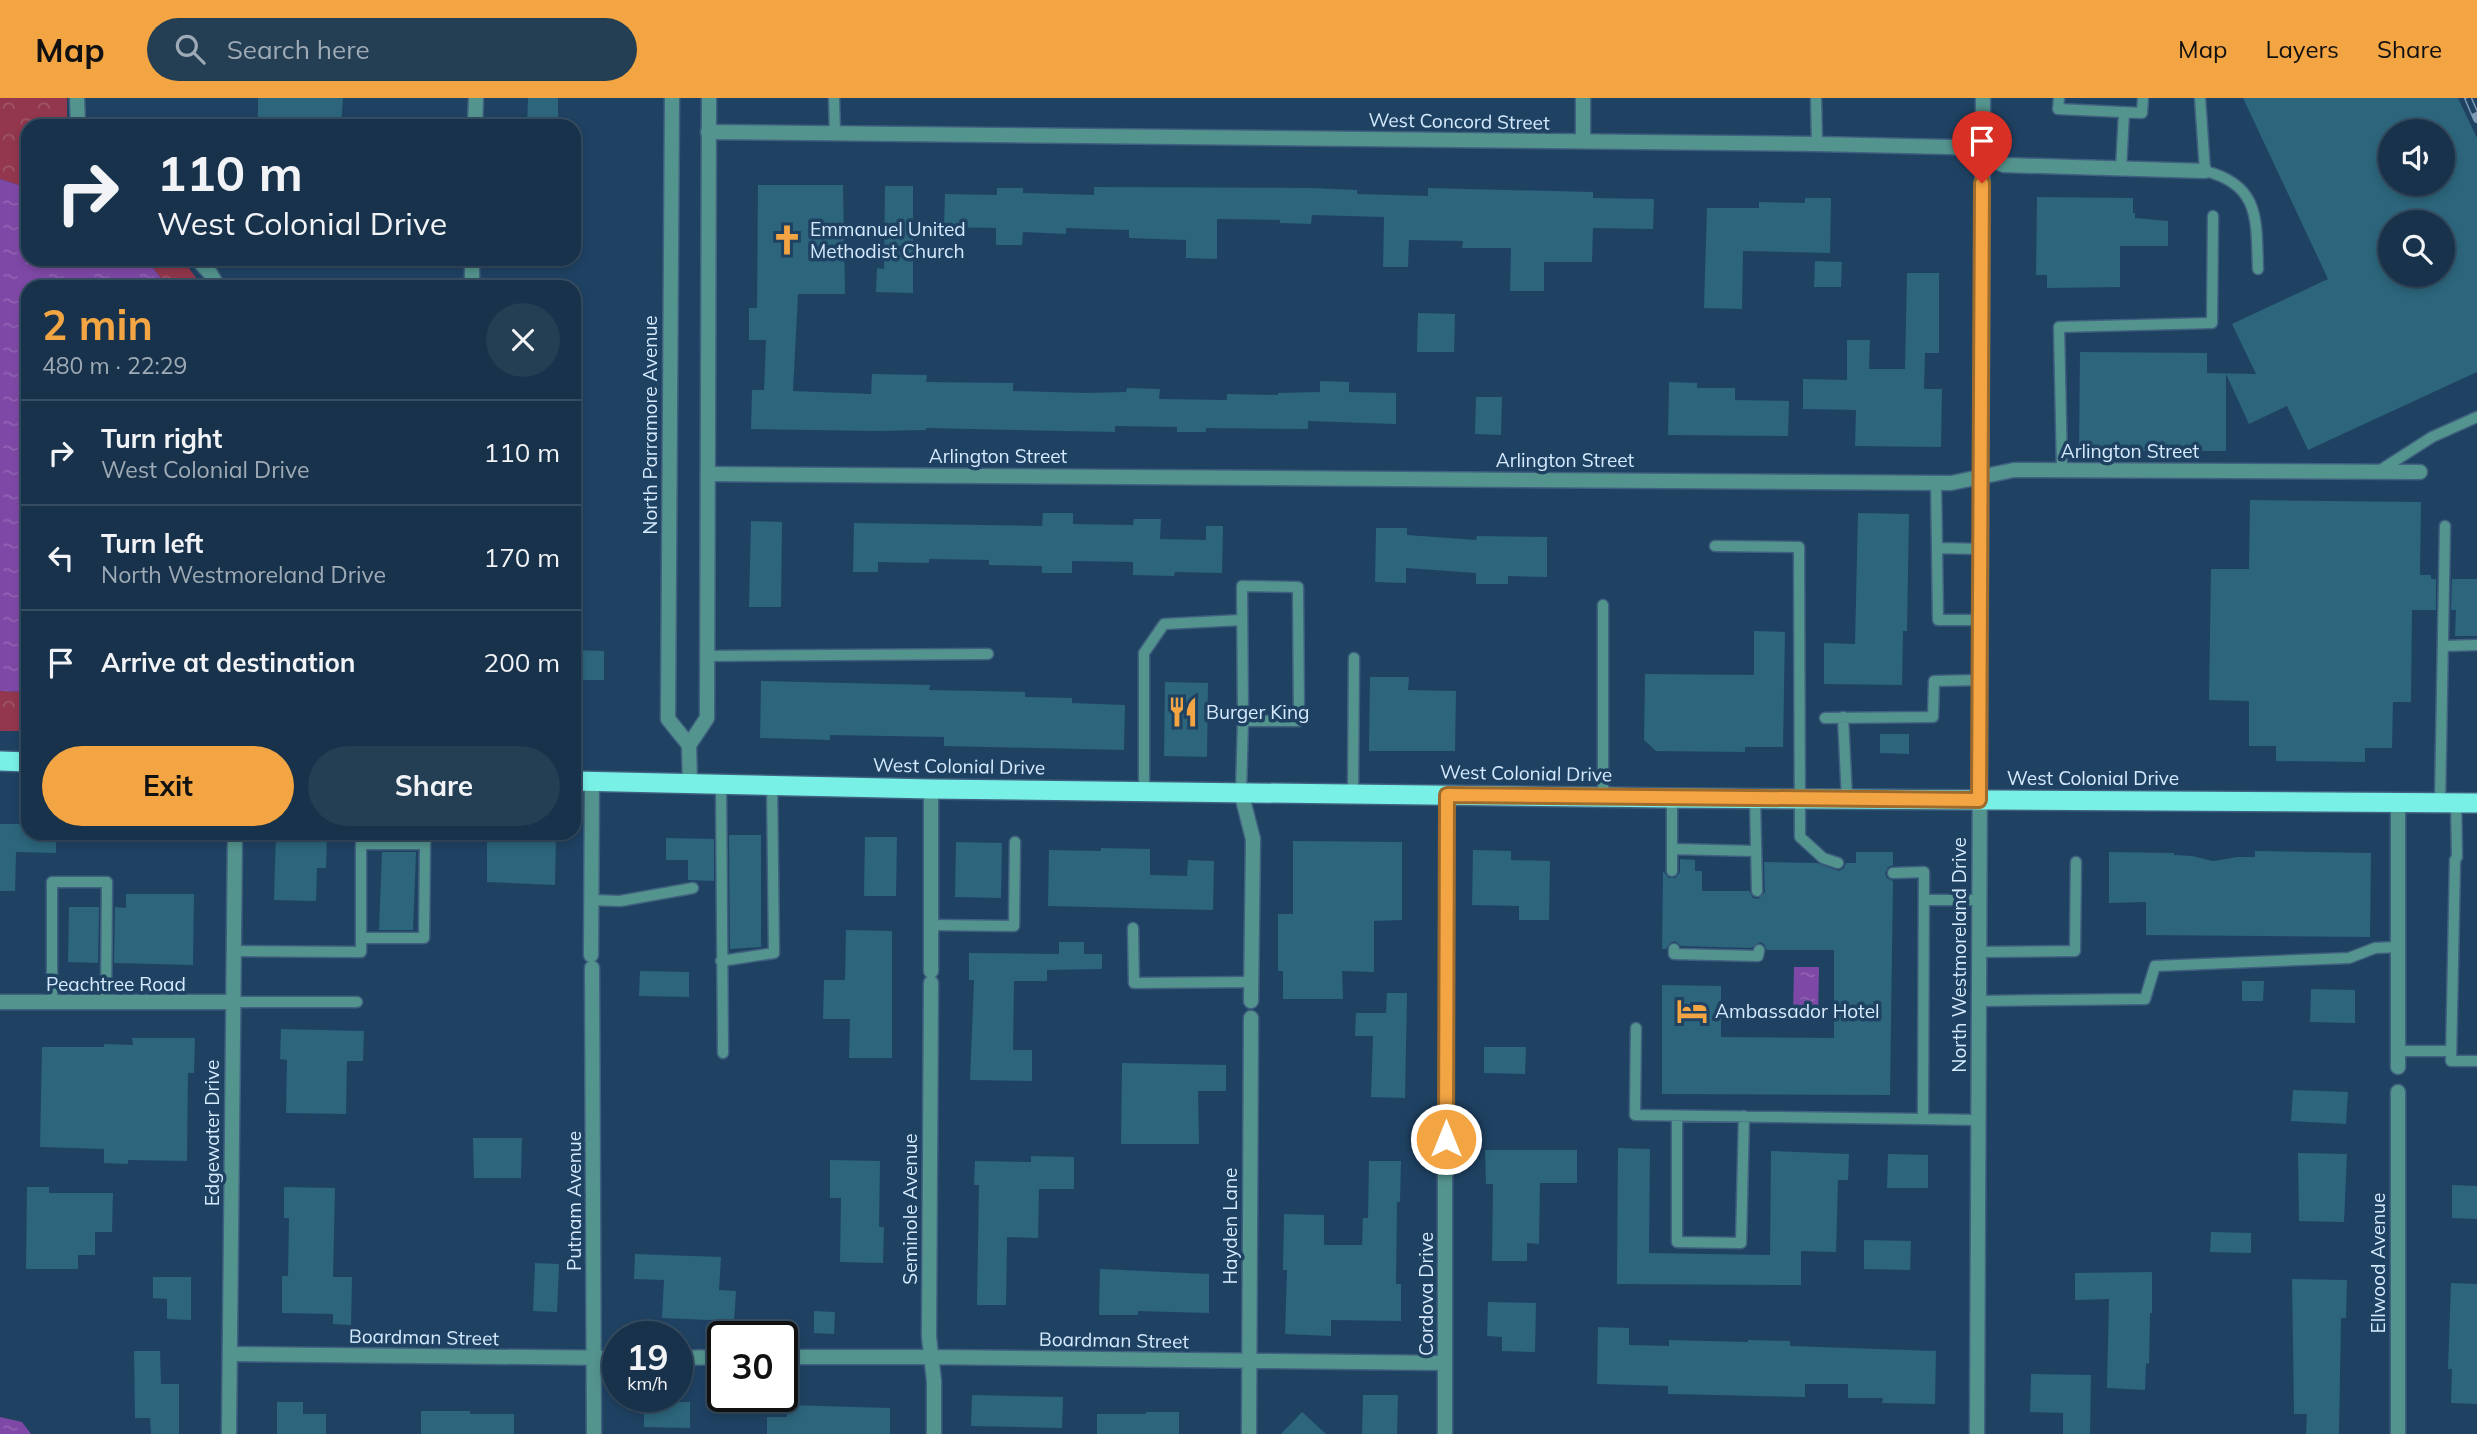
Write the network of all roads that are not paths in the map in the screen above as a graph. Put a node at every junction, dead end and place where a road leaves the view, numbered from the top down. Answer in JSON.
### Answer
{"nodes":[{"id":1,"x":77,"y":98,"type":"edge"},
{"id":2,"x":476,"y":98,"type":"edge"},
{"id":3,"x":672,"y":98,"type":"edge"},
{"id":4,"x":709,"y":98,"type":"edge"},
{"id":5,"x":834,"y":98,"type":"edge"},
{"id":6,"x":1583,"y":98,"type":"edge"},
{"id":7,"x":1816,"y":98,"type":"edge"},
{"id":8,"x":1983,"y":98,"type":"edge"},
{"id":9,"x":2059,"y":98,"type":"edge"},
{"id":10,"x":2143,"y":98,"type":"edge"},
{"id":11,"x":2200,"y":98,"type":"edge"},
{"id":12,"x":2124,"y":113,"type":"junction"},
{"id":13,"x":78,"y":119,"type":"edge"},
{"id":14,"x":475,"y":119,"type":"edge"},
{"id":15,"x":708,"y":132,"type":"junction"},
{"id":16,"x":835,"y":134,"type":"junction"},
{"id":17,"x":1583,"y":141,"type":"junction"},
{"id":18,"x":1817,"y":144,"type":"junction"},
{"id":19,"x":1982,"y":156,"type":"junction"},
{"id":20,"x":2121,"y":169,"type":"junction"},
{"id":21,"x":2205,"y":171,"type":"junction"},
{"id":22,"x":2213,"y":216,"type":"dead end"},
{"id":23,"x":204,"y":266,"type":"edge"},
{"id":24,"x":2259,"y":269,"type":"dead end"},
{"id":25,"x":214,"y":280,"type":"edge"},
{"id":26,"x":2477,"y":417,"type":"edge"},
{"id":27,"x":2062,"y":470,"type":"junction"},
{"id":28,"x":2379,"y":471,"type":"junction"},
{"id":29,"x":2420,"y":472,"type":"dead end"},
{"id":30,"x":708,"y":474,"type":"junction"},
{"id":31,"x":1982,"y":476,"type":"junction"},
{"id":32,"x":1936,"y":482,"type":"junction"},
{"id":33,"x":2445,"y":526,"type":"dead end"},
{"id":34,"x":1715,"y":546,"type":"dead end"},
{"id":35,"x":1937,"y":548,"type":"junction"},
{"id":36,"x":1981,"y":549,"type":"junction"},
{"id":37,"x":1603,"y":605,"type":"dead end"},
{"id":38,"x":1241,"y":620,"type":"junction"},
{"id":39,"x":1980,"y":620,"type":"junction"},
{"id":40,"x":2477,"y":645,"type":"edge"},
{"id":41,"x":2443,"y":646,"type":"junction"},
{"id":42,"x":988,"y":654,"type":"dead end"},
{"id":43,"x":709,"y":656,"type":"junction"},
{"id":44,"x":1354,"y":658,"type":"dead end"},
{"id":45,"x":1980,"y":680,"type":"junction"},
{"id":46,"x":1843,"y":717,"type":"junction"},
{"id":47,"x":1825,"y":718,"type":"dead end"},
{"id":48,"x":1243,"y":721,"type":"junction"},
{"id":49,"x":689,"y":745,"type":"junction"},
{"id":50,"x":0,"y":761,"type":"edge"},
{"id":51,"x":21,"y":762,"type":"edge"},
{"id":52,"x":583,"y":781,"type":"edge"},
{"id":53,"x":690,"y":783,"type":"junction"},
{"id":54,"x":721,"y":783,"type":"junction"},
{"id":55,"x":772,"y":785,"type":"junction"},
{"id":56,"x":931,"y":789,"type":"junction"},
{"id":57,"x":1144,"y":791,"type":"junction"},
{"id":58,"x":1241,"y":792,"type":"junction"},
{"id":59,"x":1353,"y":793,"type":"junction"},
{"id":60,"x":1447,"y":795,"type":"junction"},
{"id":61,"x":1603,"y":796,"type":"junction"},
{"id":62,"x":1672,"y":798,"type":"junction"},
{"id":63,"x":1755,"y":798,"type":"junction"},
{"id":64,"x":1799,"y":798,"type":"junction"},
{"id":65,"x":1847,"y":799,"type":"junction"},
{"id":66,"x":1979,"y":800,"type":"junction"},
{"id":67,"x":2398,"y":802,"type":"junction"},
{"id":68,"x":2448,"y":802,"type":"junction"},
{"id":69,"x":2477,"y":803,"type":"edge"},
{"id":70,"x":236,"y":840,"type":"edge"},
{"id":71,"x":412,"y":840,"type":"edge"},
{"id":72,"x":425,"y":840,"type":"edge"},
{"id":73,"x":1015,"y":842,"type":"dead end"},
{"id":74,"x":1672,"y":849,"type":"junction"},
{"id":75,"x":1755,"y":852,"type":"junction"},
{"id":76,"x":2076,"y":862,"type":"dead end"},
{"id":77,"x":1838,"y":863,"type":"dead end"},
{"id":78,"x":1672,"y":871,"type":"dead end"},
{"id":79,"x":1893,"y":873,"type":"dead end"},
{"id":80,"x":693,"y":888,"type":"dead end"},
{"id":81,"x":1757,"y":891,"type":"dead end"},
{"id":82,"x":591,"y":900,"type":"junction"},
{"id":83,"x":1924,"y":900,"type":"junction"},
{"id":84,"x":1979,"y":900,"type":"junction"},
{"id":85,"x":931,"y":925,"type":"junction"},
{"id":86,"x":1133,"y":928,"type":"dead end"},
{"id":87,"x":361,"y":938,"type":"junction"},
{"id":88,"x":2398,"y":947,"type":"junction"},
{"id":89,"x":1674,"y":949,"type":"dead end"},
{"id":90,"x":1759,"y":950,"type":"dead end"},
{"id":91,"x":234,"y":951,"type":"junction"},
{"id":92,"x":1979,"y":952,"type":"junction"},
{"id":93,"x":721,"y":961,"type":"junction"},
{"id":94,"x":1251,"y":982,"type":"junction"},
{"id":95,"x":1251,"y":1001,"type":"dead end"},
{"id":96,"x":1979,"y":1001,"type":"junction"},
{"id":97,"x":0,"y":1002,"type":"edge"},
{"id":98,"x":233,"y":1002,"type":"junction"},
{"id":99,"x":357,"y":1002,"type":"dead end"},
{"id":100,"x":52,"y":1003,"type":"junction"},
{"id":101,"x":106,"y":1003,"type":"junction"},
{"id":102,"x":1251,"y":1018,"type":"dead end"},
{"id":103,"x":1636,"y":1028,"type":"dead end"},
{"id":104,"x":2398,"y":1051,"type":"junction"},
{"id":105,"x":2451,"y":1051,"type":"junction"},
{"id":106,"x":723,"y":1053,"type":"dead end"},
{"id":107,"x":2477,"y":1061,"type":"edge"},
{"id":108,"x":2398,"y":1067,"type":"dead end"},
{"id":109,"x":2398,"y":1092,"type":"dead end"},
{"id":110,"x":1677,"y":1116,"type":"junction"},
{"id":111,"x":1744,"y":1116,"type":"junction"},
{"id":112,"x":1923,"y":1119,"type":"junction"},
{"id":113,"x":1978,"y":1119,"type":"junction"},
{"id":114,"x":230,"y":1354,"type":"junction"},
{"id":115,"x":798,"y":1357,"type":"edge"},
{"id":116,"x":931,"y":1357,"type":"junction"},
{"id":117,"x":594,"y":1358,"type":"junction"},
{"id":118,"x":602,"y":1358,"type":"edge"},
{"id":119,"x":1249,"y":1361,"type":"junction"},
{"id":120,"x":1444,"y":1363,"type":"junction"},
{"id":121,"x":229,"y":1434,"type":"edge"},
{"id":122,"x":594,"y":1434,"type":"edge"},
{"id":123,"x":934,"y":1434,"type":"edge"},
{"id":124,"x":1249,"y":1434,"type":"edge"},
{"id":125,"x":1445,"y":1434,"type":"edge"},
{"id":126,"x":1977,"y":1434,"type":"edge"},
{"id":127,"x":2398,"y":1434,"type":"edge"}],
"edges":[{"from":1,"to":13,"type":"street"},
{"from":2,"to":14,"type":"street"},
{"from":3,"to":49,"type":"street","name":"North Parramore Avenue"},
{"from":4,"to":15,"type":"street"},
{"from":5,"to":16,"type":"lane"},
{"from":6,"to":17,"type":"street"},
{"from":7,"to":18,"type":"lane"},
{"from":8,"to":19,"type":"street","name":"North Westmoreland Drive"},
{"from":9,"to":12,"type":"lane"},
{"from":10,"to":12,"type":"lane"},
{"from":11,"to":21,"type":"lane"},
{"from":12,"to":20,"type":"lane"},
{"from":15,"to":16,"type":"street","name":"West Concord Street"},
{"from":15,"to":30,"type":"street"},
{"from":16,"to":17,"type":"street","name":"West Concord Street"},
{"from":17,"to":18,"type":"street","name":"West Concord Street"},
{"from":18,"to":19,"type":"street","name":"West Concord Street"},
{"from":19,"to":20,"type":"street","name":"West Concord Street"},
{"from":19,"to":31,"type":"street","name":"North Westmoreland Drive"},
{"from":20,"to":21,"type":"street","name":"West Concord Street"},
{"from":21,"to":24,"type":"lane"},
{"from":22,"to":27,"type":"lane"},
{"from":23,"to":25,"type":"street"},
{"from":26,"to":28,"type":"lane"},
{"from":27,"to":28,"type":"street","name":"Arlington Street"},
{"from":27,"to":31,"type":"street","name":"Arlington Street"},
{"from":28,"to":29,"type":"street","name":"Arlington Street"},
{"from":30,"to":32,"type":"street","name":"Arlington Street"},
{"from":30,"to":43,"type":"street"},
{"from":31,"to":32,"type":"street","name":"Arlington Street"},
{"from":31,"to":36,"type":"street","name":"North Westmoreland Drive"},
{"from":32,"to":35,"type":"lane"},
{"from":33,"to":41,"type":"lane"},
{"from":34,"to":64,"type":"lane"},
{"from":35,"to":36,"type":"lane"},
{"from":35,"to":39,"type":"lane"},
{"from":36,"to":39,"type":"street","name":"North Westmoreland Drive"},
{"from":37,"to":61,"type":"lane"},
{"from":38,"to":48,"type":"lane"},
{"from":38,"to":48,"type":"lane"},
{"from":38,"to":57,"type":"lane"},
{"from":39,"to":45,"type":"street","name":"North Westmoreland Drive"},
{"from":40,"to":41,"type":"lane"},
{"from":41,"to":68,"type":"lane"},
{"from":42,"to":43,"type":"lane"},
{"from":43,"to":49,"type":"street"},
{"from":44,"to":59,"type":"lane"},
{"from":45,"to":46,"type":"lane"},
{"from":45,"to":66,"type":"street","name":"North Westmoreland Drive"},
{"from":46,"to":47,"type":"lane"},
{"from":46,"to":65,"type":"lane"},
{"from":48,"to":58,"type":"lane"},
{"from":49,"to":53,"type":"street"},
{"from":50,"to":51,"type":"highway"},
{"from":52,"to":53,"type":"highway","name":"West Colonial Drive"},
{"from":52,"to":82,"type":"street","name":"Putnam Avenue"},
{"from":53,"to":54,"type":"highway","name":"West Colonial Drive"},
{"from":54,"to":55,"type":"highway","name":"West Colonial Drive"},
{"from":54,"to":93,"type":"lane"},
{"from":55,"to":56,"type":"highway","name":"West Colonial Drive"},
{"from":55,"to":93,"type":"lane"},
{"from":56,"to":57,"type":"highway","name":"West Colonial Drive"},
{"from":56,"to":85,"type":"street","name":"Seminole Avenue"},
{"from":57,"to":58,"type":"highway","name":"West Colonial Drive"},
{"from":58,"to":59,"type":"highway","name":"West Colonial Drive"},
{"from":58,"to":94,"type":"street"},
{"from":59,"to":60,"type":"highway","name":"West Colonial Drive"},
{"from":60,"to":61,"type":"highway","name":"West Colonial Drive"},
{"from":60,"to":120,"type":"street","name":"Cordova Drive"},
{"from":61,"to":62,"type":"highway","name":"West Colonial Drive"},
{"from":62,"to":63,"type":"highway","name":"West Colonial Drive"},
{"from":62,"to":74,"type":"lane"},
{"from":63,"to":64,"type":"highway","name":"West Colonial Drive"},
{"from":63,"to":75,"type":"lane"},
{"from":64,"to":65,"type":"highway","name":"West Colonial Drive"},
{"from":64,"to":77,"type":"lane"},
{"from":65,"to":66,"type":"highway","name":"West Colonial Drive"},
{"from":66,"to":67,"type":"highway","name":"West Colonial Drive"},
{"from":66,"to":84,"type":"street","name":"North Westmoreland Drive"},
{"from":67,"to":68,"type":"highway","name":"West Colonial Drive"},
{"from":67,"to":88,"type":"street"},
{"from":68,"to":69,"type":"highway","name":"West Colonial Drive"},
{"from":68,"to":105,"type":"lane"},
{"from":70,"to":91,"type":"street","name":"Edgewater Drive"},
{"from":71,"to":87,"type":"lane"},
{"from":72,"to":87,"type":"lane"},
{"from":73,"to":85,"type":"lane"},
{"from":74,"to":75,"type":"lane"},
{"from":74,"to":78,"type":"lane"},
{"from":75,"to":81,"type":"lane"},
{"from":76,"to":92,"type":"lane"},
{"from":79,"to":83,"type":"lane"},
{"from":80,"to":82,"type":"lane"},
{"from":82,"to":117,"type":"street","name":"Putnam Avenue"},
{"from":83,"to":84,"type":"lane"},
{"from":83,"to":112,"type":"lane"},
{"from":84,"to":92,"type":"street","name":"North Westmoreland Drive"},
{"from":85,"to":116,"type":"street","name":"Seminole Avenue"},
{"from":86,"to":94,"type":"lane"},
{"from":87,"to":91,"type":"lane"},
{"from":88,"to":96,"type":"lane"},
{"from":88,"to":104,"type":"street"},
{"from":89,"to":90,"type":"lane"},
{"from":91,"to":98,"type":"street","name":"Edgewater Drive"},
{"from":92,"to":96,"type":"street","name":"North Westmoreland Drive"},
{"from":93,"to":106,"type":"lane"},
{"from":94,"to":95,"type":"street"},
{"from":96,"to":113,"type":"street","name":"North Westmoreland Drive"},
{"from":97,"to":100,"type":"street","name":"Peachtree Road"},
{"from":98,"to":99,"type":"lane"},
{"from":98,"to":101,"type":"street","name":"Peachtree Road"},
{"from":98,"to":114,"type":"street","name":"Edgewater Drive"},
{"from":100,"to":101,"type":"street","name":"Peachtree Road"},
{"from":100,"to":101,"type":"lane"},
{"from":102,"to":119,"type":"street","name":"Hayden Lane"},
{"from":103,"to":110,"type":"lane"},
{"from":104,"to":105,"type":"lane"},
{"from":104,"to":108,"type":"street"},
{"from":105,"to":107,"type":"lane"},
{"from":109,"to":127,"type":"street","name":"Ellwood Avenue"},
{"from":110,"to":111,"type":"lane"},
{"from":110,"to":111,"type":"lane"},
{"from":111,"to":112,"type":"lane"},
{"from":112,"to":113,"type":"lane"},
{"from":113,"to":126,"type":"street","name":"North Westmoreland Drive"},
{"from":114,"to":117,"type":"street","name":"Boardman Street"},
{"from":114,"to":121,"type":"street","name":"Edgewater Drive"},
{"from":115,"to":116,"type":"street","name":"Boardman Street"},
{"from":116,"to":119,"type":"street","name":"Boardman Street"},
{"from":116,"to":123,"type":"street","name":"Seminole Avenue"},
{"from":117,"to":118,"type":"street","name":"Boardman Street"},
{"from":117,"to":122,"type":"street","name":"Putnam Avenue"},
{"from":119,"to":120,"type":"street","name":"Boardman Street"},
{"from":119,"to":124,"type":"street","name":"Hayden Lane"},
{"from":120,"to":125,"type":"street","name":"Cordova Drive"}]}
